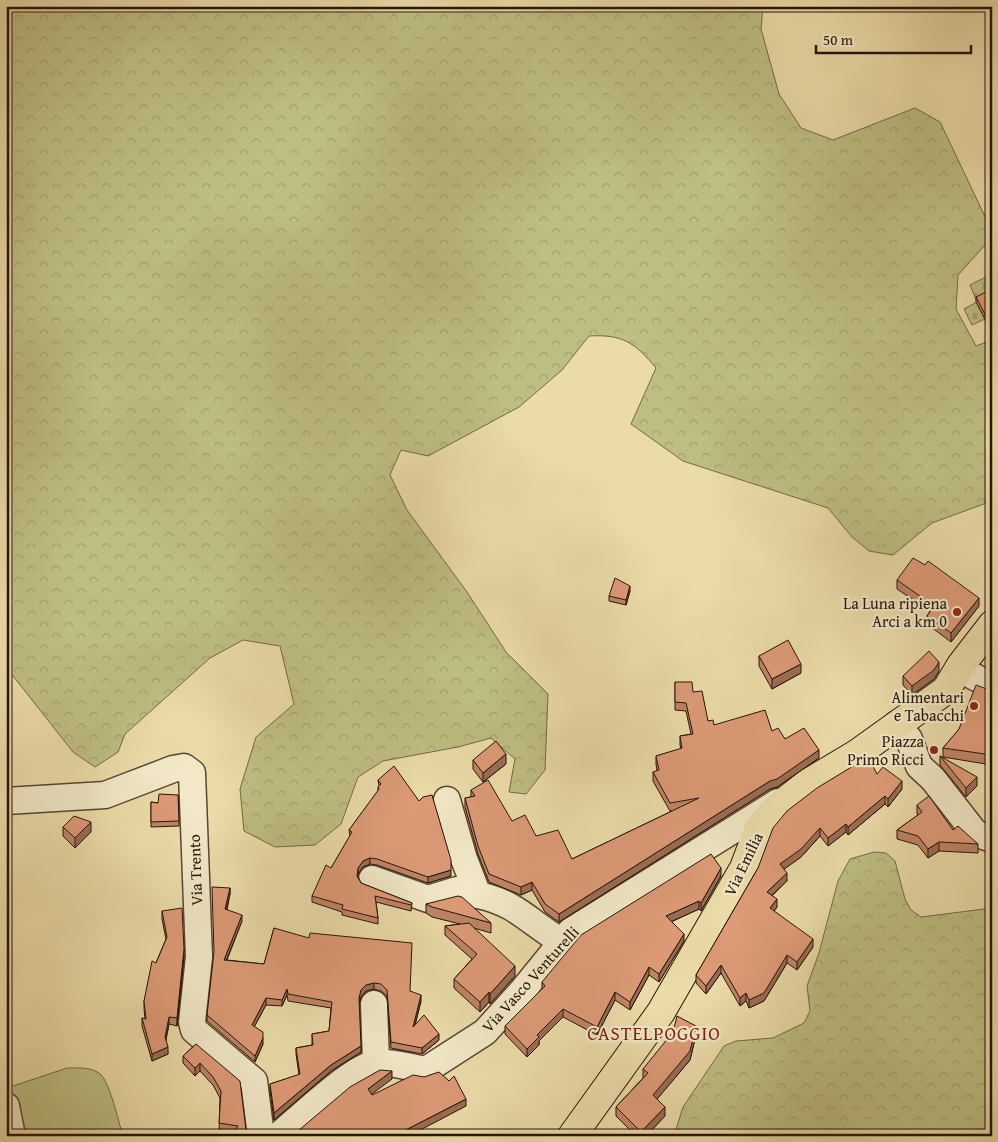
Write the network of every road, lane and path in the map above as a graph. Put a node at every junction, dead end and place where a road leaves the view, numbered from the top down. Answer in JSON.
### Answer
{"nodes":[{"id":1,"x":992,"y":625,"type":"edge"},
{"id":2,"x":961,"y":665,"type":"junction"},
{"id":3,"x":992,"y":686,"type":"edge"},
{"id":4,"x":897,"y":724,"type":"junction"},
{"id":5,"x":808,"y":783,"type":"junction"},
{"id":6,"x":446,"y":800,"type":"dead end"},
{"id":7,"x":6,"y":801,"type":"edge"},
{"id":8,"x":992,"y":839,"type":"edge"},
{"id":9,"x":372,"y":879,"type":"dead end"},
{"id":10,"x":478,"y":895,"type":"junction"},
{"id":11,"x":562,"y":941,"type":"junction"},
{"id":12,"x":374,"y":1004,"type":"dead end"},
{"id":13,"x":376,"y":1062,"type":"junction"},
{"id":14,"x":6,"y":1106,"type":"edge"},
{"id":15,"x":266,"y":1134,"type":"edge"},
{"id":16,"x":12,"y":1136,"type":"edge"},
{"id":17,"x":572,"y":1136,"type":"edge"}],
"edges":[{"from":1,"to":2,"type":"main road","name":"Via Emilia"},
{"from":2,"to":3,"type":"street"},
{"from":2,"to":4,"type":"main road","name":"Via Emilia"},
{"from":4,"to":5,"type":"main road","name":"Via Emilia"},
{"from":4,"to":8,"type":"street"},
{"from":5,"to":11,"type":"street","name":"Via Vasco Venturelli"},
{"from":5,"to":17,"type":"main road","name":"Via Emilia"},
{"from":6,"to":10,"type":"street"},
{"from":7,"to":15,"type":"street","name":"Via Trento"},
{"from":9,"to":10,"type":"street"},
{"from":10,"to":11,"type":"street"},
{"from":11,"to":13,"type":"street","name":"Via Vasco Venturelli"},
{"from":12,"to":13,"type":"street"},
{"from":13,"to":15,"type":"street"},
{"from":14,"to":16,"type":"street"}]}
